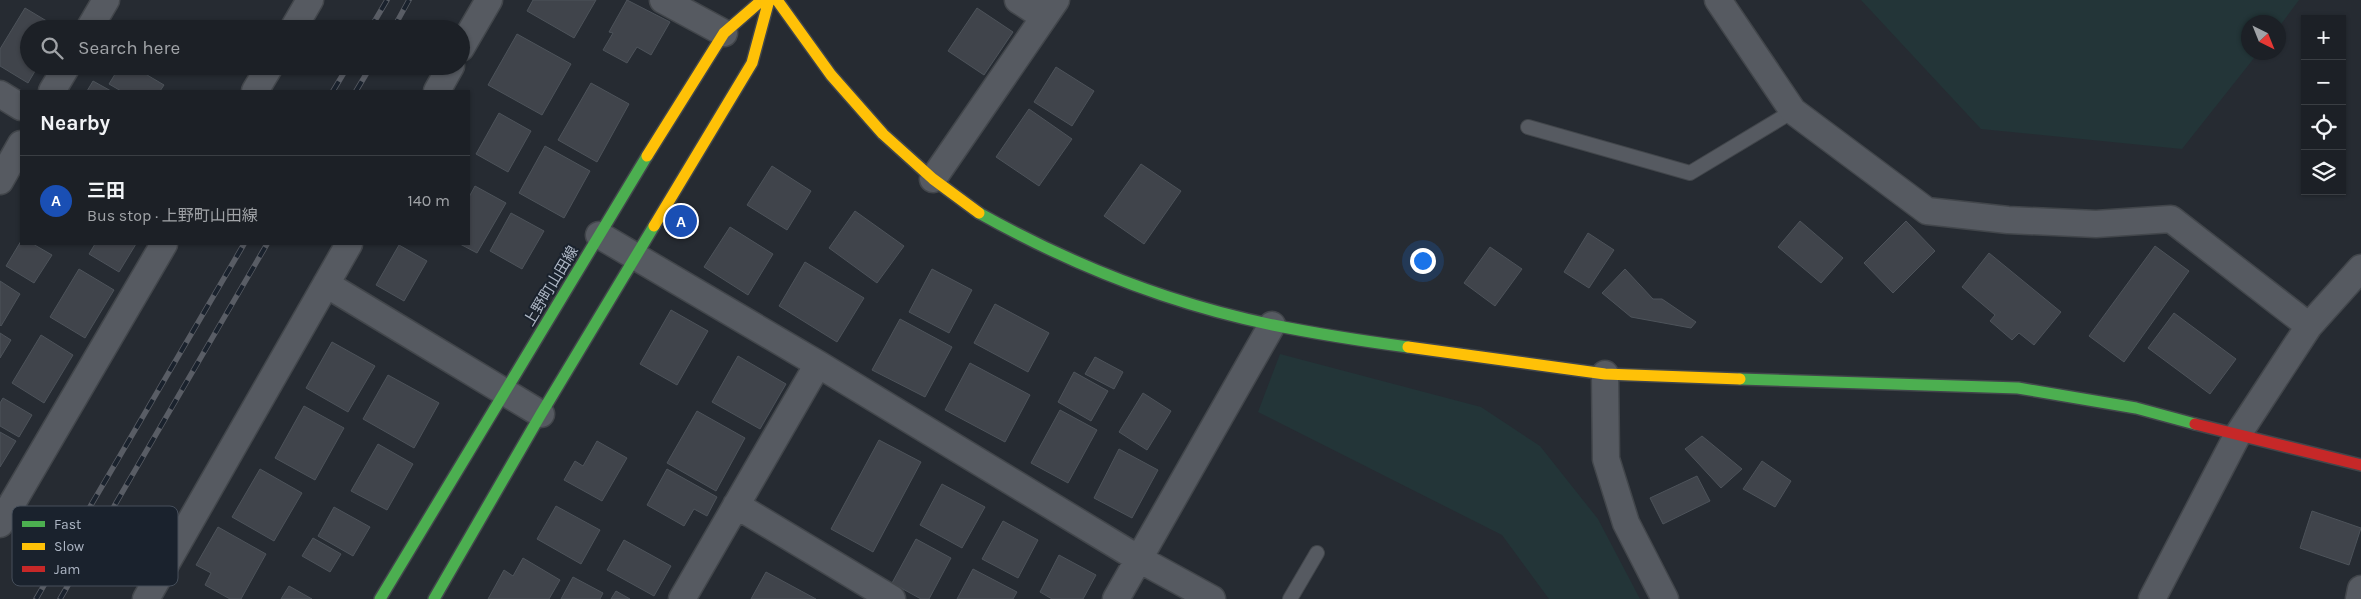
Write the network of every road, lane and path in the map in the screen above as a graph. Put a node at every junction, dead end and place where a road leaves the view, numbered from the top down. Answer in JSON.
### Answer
{"nodes":[{"id":1,"x":106,"y":0,"type":"edge"},
{"id":2,"x":310,"y":0,"type":"edge"},
{"id":3,"x":489,"y":0,"type":"edge"},
{"id":4,"x":663,"y":0,"type":"edge"},
{"id":5,"x":762,"y":0,"type":"edge"},
{"id":6,"x":769,"y":0,"type":"edge"},
{"id":7,"x":777,"y":0,"type":"edge"},
{"id":8,"x":1018,"y":0,"type":"edge"},
{"id":9,"x":1718,"y":0,"type":"edge"},
{"id":10,"x":1050,"y":9,"type":"edge"},
{"id":11,"x":94,"y":20,"type":"edge"},
{"id":12,"x":298,"y":20,"type":"edge"},
{"id":13,"x":470,"y":33,"type":"edge"},
{"id":14,"x":724,"y":33,"type":"junction"},
{"id":15,"x":62,"y":75,"type":"edge"},
{"id":16,"x":265,"y":75,"type":"edge"},
{"id":17,"x":446,"y":75,"type":"edge"},
{"id":18,"x":53,"y":90,"type":"edge"},
{"id":19,"x":256,"y":90,"type":"edge"},
{"id":20,"x":437,"y":90,"type":"edge"},
{"id":21,"x":0,"y":94,"type":"edge"},
{"id":22,"x":20,"y":105,"type":"edge"},
{"id":23,"x":1793,"y":111,"type":"junction"},
{"id":24,"x":1528,"y":127,"type":"dead end"},
{"id":25,"x":20,"y":146,"type":"edge"},
{"id":26,"x":933,"y":179,"type":"junction"},
{"id":27,"x":0,"y":181,"type":"edge"},
{"id":28,"x":598,"y":235,"type":"junction"},
{"id":29,"x":163,"y":245,"type":"edge"},
{"id":30,"x":348,"y":245,"type":"edge"},
{"id":31,"x":636,"y":258,"type":"junction"},
{"id":32,"x":2361,"y":268,"type":"edge"},
{"id":33,"x":326,"y":284,"type":"junction"},
{"id":34,"x":1272,"y":325,"type":"junction"},
{"id":35,"x":2308,"y":326,"type":"junction"},
{"id":36,"x":818,"y":364,"type":"junction"},
{"id":37,"x":1605,"y":374,"type":"junction"},
{"id":38,"x":505,"y":392,"type":"junction"},
{"id":39,"x":541,"y":414,"type":"junction"},
{"id":40,"x":2237,"y":436,"type":"junction"},
{"id":41,"x":2361,"y":465,"type":"edge"},
{"id":42,"x":736,"y":505,"type":"junction"},
{"id":43,"x":0,"y":524,"type":"edge"},
{"id":44,"x":178,"y":543,"type":"edge"},
{"id":45,"x":1318,"y":553,"type":"dead end"},
{"id":46,"x":1139,"y":559,"type":"junction"},
{"id":47,"x":153,"y":586,"type":"edge"},
{"id":48,"x":2361,"y":588,"type":"edge"},
{"id":49,"x":146,"y":599,"type":"edge"},
{"id":50,"x":380,"y":599,"type":"edge"},
{"id":51,"x":434,"y":599,"type":"edge"},
{"id":52,"x":682,"y":599,"type":"edge"},
{"id":53,"x":892,"y":599,"type":"edge"},
{"id":54,"x":1116,"y":599,"type":"edge"},
{"id":55,"x":1212,"y":599,"type":"edge"},
{"id":56,"x":1290,"y":599,"type":"edge"},
{"id":57,"x":1665,"y":599,"type":"edge"},
{"id":58,"x":2152,"y":599,"type":"edge"},
{"id":59,"x":2358,"y":599,"type":"edge"}],
"edges":[{"from":1,"to":11,"type":"street"},
{"from":2,"to":12,"type":"street"},
{"from":3,"to":13,"type":"street"},
{"from":4,"to":14,"type":"street"},
{"from":5,"to":14,"type":"street","name":"上野町山田線"},
{"from":6,"to":31,"type":"street"},
{"from":7,"to":26,"type":"street"},
{"from":8,"to":10,"type":"street"},
{"from":9,"to":23,"type":"street"},
{"from":10,"to":26,"type":"street"},
{"from":14,"to":28,"type":"street","name":"上野町山田線"},
{"from":15,"to":18,"type":"street"},
{"from":16,"to":19,"type":"street"},
{"from":17,"to":20,"type":"street"},
{"from":21,"to":22,"type":"street"},
{"from":23,"to":24,"type":"lane"},
{"from":23,"to":35,"type":"street"},
{"from":25,"to":27,"type":"street"},
{"from":26,"to":34,"type":"street"},
{"from":28,"to":31,"type":"street"},
{"from":28,"to":38,"type":"street","name":"上野町山田線"},
{"from":29,"to":43,"type":"street"},
{"from":30,"to":33,"type":"street"},
{"from":31,"to":36,"type":"street"},
{"from":31,"to":39,"type":"street"},
{"from":32,"to":35,"type":"street"},
{"from":33,"to":38,"type":"street"},
{"from":33,"to":44,"type":"street"},
{"from":34,"to":37,"type":"street"},
{"from":34,"to":46,"type":"street"},
{"from":35,"to":40,"type":"street"},
{"from":36,"to":42,"type":"street"},
{"from":36,"to":46,"type":"street"},
{"from":37,"to":40,"type":"street"},
{"from":37,"to":57,"type":"street"},
{"from":38,"to":39,"type":"street"},
{"from":38,"to":50,"type":"street","name":"上野町山田線"},
{"from":39,"to":51,"type":"street"},
{"from":40,"to":41,"type":"street"},
{"from":40,"to":58,"type":"street"},
{"from":42,"to":52,"type":"street"},
{"from":42,"to":53,"type":"street"},
{"from":45,"to":56,"type":"lane"},
{"from":46,"to":54,"type":"street"},
{"from":46,"to":55,"type":"street"},
{"from":47,"to":49,"type":"street"},
{"from":48,"to":59,"type":"street"}]}
